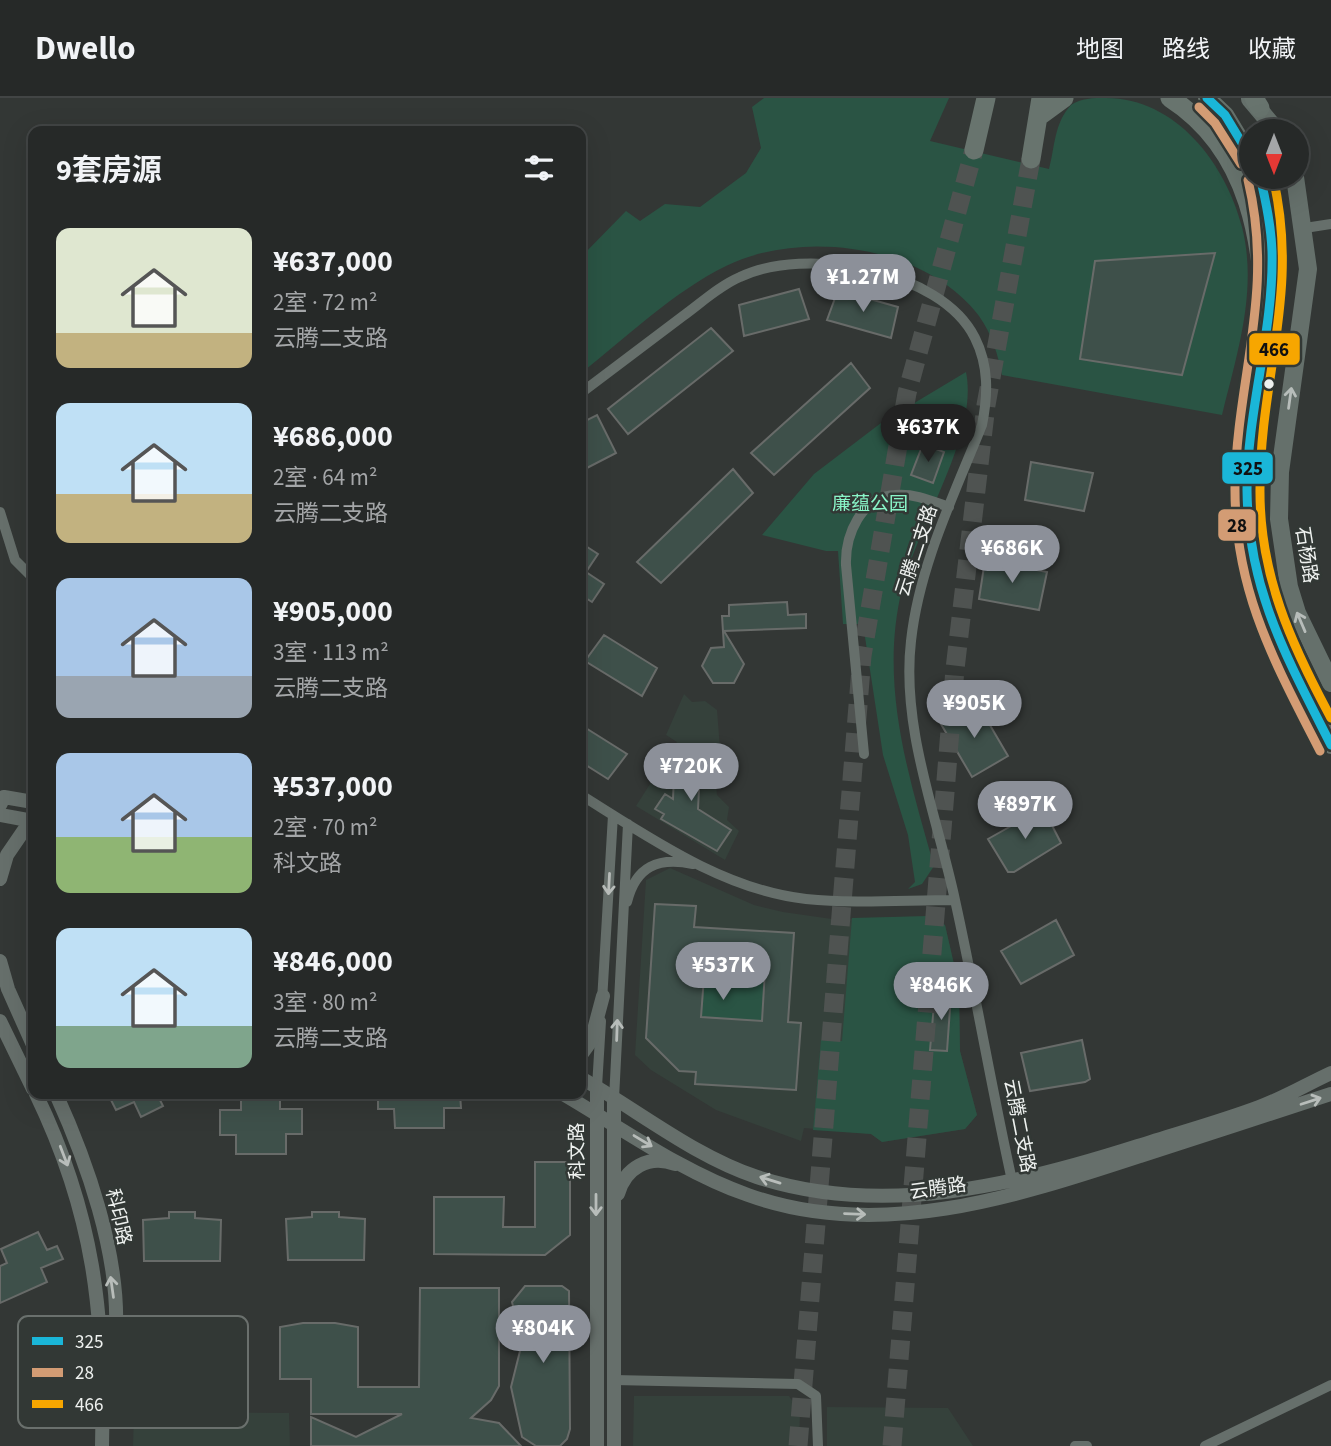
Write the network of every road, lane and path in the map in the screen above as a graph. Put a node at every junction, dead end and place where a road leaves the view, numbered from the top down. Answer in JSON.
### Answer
{"nodes":[{"id":1,"x":1064,"y":98,"type":"edge"},
{"id":2,"x":1170,"y":98,"type":"edge"},
{"id":3,"x":1207,"y":98,"type":"edge"},
{"id":4,"x":984,"y":101,"type":"edge"},
{"id":5,"x":1254,"y":101,"type":"edge"},
{"id":6,"x":1040,"y":108,"type":"edge"},
{"id":7,"x":1268,"y":119,"type":"edge"},
{"id":8,"x":1239,"y":138,"type":"edge"},
{"id":9,"x":974,"y":150,"type":"tunnel mouth"},
{"id":10,"x":1031,"y":159,"type":"tunnel mouth"},
{"id":11,"x":1263,"y":189,"type":"edge"},
{"id":12,"x":1297,"y":189,"type":"edge"},
{"id":13,"x":1331,"y":223,"type":"edge"},
{"id":14,"x":1305,"y":228,"type":"junction"},
{"id":15,"x":1266,"y":334,"type":"junction"},
{"id":16,"x":586,"y":389,"type":"edge"},
{"id":17,"x":949,"y":507,"type":"junction"},
{"id":18,"x":0,"y":512,"type":"edge"},
{"id":19,"x":28,"y":573,"type":"edge"},
{"id":20,"x":1331,"y":683,"type":"edge"},
{"id":21,"x":1331,"y":745,"type":"edge"},
{"id":22,"x":864,"y":754,"type":"dead end"},
{"id":23,"x":586,"y":798,"type":"edge"},
{"id":24,"x":2,"y":801,"type":"edge"},
{"id":25,"x":28,"y":802,"type":"edge"},
{"id":26,"x":0,"y":815,"type":"edge"},
{"id":27,"x":613,"y":816,"type":"junction"},
{"id":28,"x":28,"y":818,"type":"edge"},
{"id":29,"x":628,"y":824,"type":"junction"},
{"id":30,"x":28,"y":825,"type":"edge"},
{"id":31,"x":702,"y":866,"type":"junction"},
{"id":32,"x":0,"y":878,"type":"edge"},
{"id":33,"x":956,"y":900,"type":"junction"},
{"id":34,"x":621,"y":929,"type":"junction"},
{"id":35,"x":0,"y":961,"type":"edge"},
{"id":36,"x":603,"y":996,"type":"junction"},
{"id":37,"x":0,"y":1021,"type":"edge"},
{"id":38,"x":28,"y":1034,"type":"edge"},
{"id":39,"x":586,"y":1048,"type":"edge"},
{"id":40,"x":1331,"y":1073,"type":"edge"},
{"id":41,"x":28,"y":1079,"type":"edge"},
{"id":42,"x":586,"y":1081,"type":"edge"},
{"id":43,"x":597,"y":1087,"type":"junction"},
{"id":44,"x":1331,"y":1094,"type":"edge"},
{"id":45,"x":614,"y":1098,"type":"junction"},
{"id":46,"x":38,"y":1099,"type":"edge"},
{"id":47,"x":58,"y":1099,"type":"edge"},
{"id":48,"x":572,"y":1099,"type":"edge"},
{"id":49,"x":596,"y":1113,"type":"junction"},
{"id":50,"x":614,"y":1124,"type":"junction"},
{"id":51,"x":695,"y":1172,"type":"junction"},
{"id":52,"x":1013,"y":1188,"type":"junction"},
{"id":53,"x":614,"y":1212,"type":"junction"},
{"id":54,"x":99,"y":1316,"type":"edge"},
{"id":55,"x":115,"y":1316,"type":"edge"},
{"id":56,"x":614,"y":1380,"type":"junction"},
{"id":57,"x":1331,"y":1385,"type":"edge"},
{"id":58,"x":102,"y":1428,"type":"edge"},
{"id":59,"x":102,"y":1446,"type":"edge"},
{"id":60,"x":597,"y":1446,"type":"edge"},
{"id":61,"x":614,"y":1446,"type":"edge"},
{"id":62,"x":818,"y":1446,"type":"edge"},
{"id":63,"x":1075,"y":1446,"type":"edge"},
{"id":64,"x":1087,"y":1446,"type":"edge"},
{"id":65,"x":1205,"y":1446,"type":"edge"}],
"edges":[{"from":1,"to":6,"type":"highway"},
{"from":2,"to":15,"type":"highway"},
{"from":3,"to":8,"type":"main road"},
{"from":4,"to":9,"type":"highway"},
{"from":5,"to":7,"type":"main road"},
{"from":6,"to":10,"type":"highway"},
{"from":11,"to":15,"type":"main road"},
{"from":12,"to":14,"type":"main road","name":"石杨路"},
{"from":13,"to":14,"type":"street"},
{"from":20,"to":14,"type":"main road","name":"石杨路","one_way":true},
{"from":15,"to":21,"type":"main road"},
{"from":16,"to":17,"type":"street","name":"云腾二支路"},
{"from":17,"to":22,"type":"street"},
{"from":17,"to":33,"type":"street","name":"云腾二支路"},
{"from":18,"to":19,"type":"street"},
{"from":23,"to":27,"type":"street"},
{"from":24,"to":25,"type":"street"},
{"from":26,"to":28,"type":"street"},
{"from":27,"to":29,"type":"street"},
{"from":27,"to":36,"type":"street","name":"科文路","one_way":true},
{"from":29,"to":31,"type":"street"},
{"from":29,"to":34,"type":"street","name":"科文路"},
{"from":30,"to":32,"type":"street"},
{"from":31,"to":33,"type":"street"},
{"from":31,"to":34,"type":"street"},
{"from":33,"to":52,"type":"street","name":"云腾二支路"},
{"from":45,"to":34,"type":"street","name":"科文路","one_way":true},
{"from":35,"to":38,"type":"street"},
{"from":36,"to":39,"type":"street"},
{"from":36,"to":43,"type":"street","name":"科文路"},
{"from":37,"to":41,"type":"street","name":"科印路"},
{"from":40,"to":52,"type":"street","name":"云腾路"},
{"from":42,"to":43,"type":"street","name":"云腾路"},
{"from":43,"to":45,"type":"street","name":"云腾路"},
{"from":43,"to":49,"type":"street","name":"科文路"},
{"from":52,"to":44,"type":"street","name":"云腾路","one_way":true},
{"from":45,"to":50,"type":"street","name":"科文路"},
{"from":52,"to":45,"type":"street","name":"云腾路","one_way":true},
{"from":46,"to":54,"type":"street","name":"科印路","one_way":true},
{"from":55,"to":47,"type":"street","name":"科印路","one_way":true},
{"from":48,"to":49,"type":"street","name":"云腾路"},
{"from":49,"to":50,"type":"street","name":"云腾路"},
{"from":49,"to":60,"type":"street","name":"科文路","one_way":true},
{"from":50,"to":51,"type":"street","name":"云腾路","one_way":true},
{"from":50,"to":53,"type":"street","name":"科文路"},
{"from":51,"to":52,"type":"street","name":"云腾路","one_way":true},
{"from":51,"to":53,"type":"street"},
{"from":53,"to":56,"type":"street","name":"科文路"},
{"from":56,"to":61,"type":"street","name":"科文路"},
{"from":56,"to":62,"type":"street"},
{"from":57,"to":65,"type":"street"},
{"from":58,"to":59,"type":"street","name":"科印路"},
{"from":63,"to":64,"type":"street"}]}
